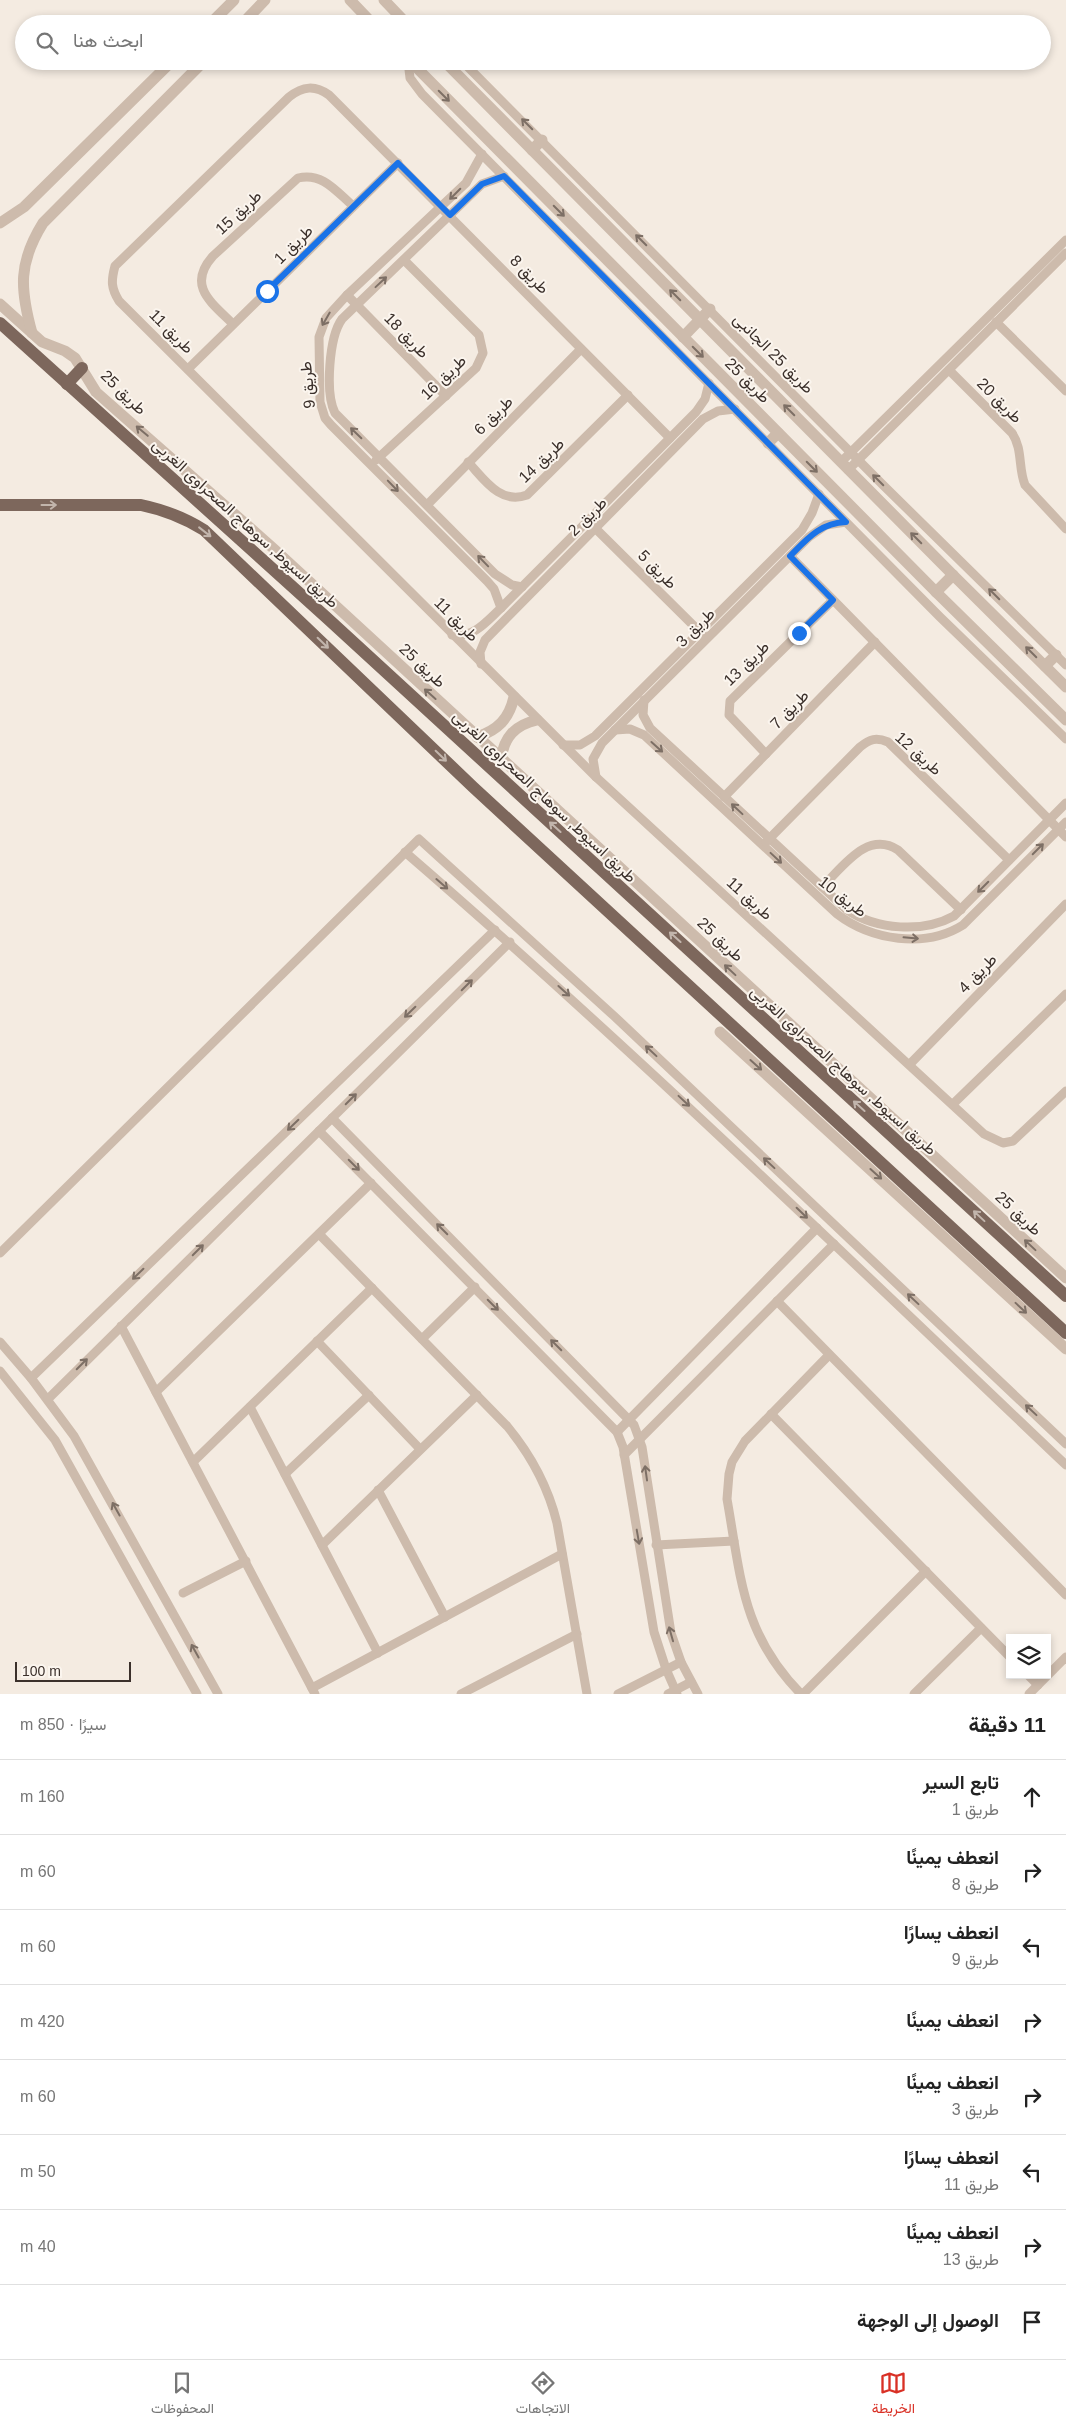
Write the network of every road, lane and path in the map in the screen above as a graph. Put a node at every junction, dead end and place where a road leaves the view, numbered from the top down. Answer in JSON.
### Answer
{"nodes":[{"id":1,"x":234,"y":0,"type":"edge"},
{"id":2,"x":265,"y":0,"type":"edge"},
{"id":3,"x":350,"y":0,"type":"edge"},
{"id":4,"x":384,"y":0,"type":"edge"},
{"id":5,"x":219,"y":15,"type":"edge"},
{"id":6,"x":251,"y":15,"type":"edge"},
{"id":7,"x":364,"y":15,"type":"edge"},
{"id":8,"x":398,"y":15,"type":"edge"},
{"id":9,"x":163,"y":70,"type":"edge"},
{"id":10,"x":195,"y":70,"type":"edge"},
{"id":11,"x":410,"y":70,"type":"edge"},
{"id":12,"x":418,"y":70,"type":"edge"},
{"id":13,"x":453,"y":70,"type":"edge"},
{"id":14,"x":471,"y":70,"type":"edge"},
{"id":15,"x":367,"y":133,"type":"joint"},
{"id":16,"x":542,"y":140,"type":"junction"},
{"id":17,"x":532,"y":150,"type":"junction"},
{"id":18,"x":482,"y":154,"type":"junction"},
{"id":19,"x":398,"y":163,"type":"junction"},
{"id":20,"x":504,"y":176,"type":"junction"},
{"id":21,"x":353,"y":206,"type":"junction"},
{"id":22,"x":442,"y":207,"type":"junction"},
{"id":23,"x":450,"y":215,"type":"junction"},
{"id":24,"x":0,"y":223,"type":"edge"},
{"id":25,"x":1066,"y":240,"type":"edge"},
{"id":26,"x":1066,"y":253,"type":"edge"},
{"id":27,"x":404,"y":260,"type":"junction"},
{"id":28,"x":1028,"y":284,"type":"junction"},
{"id":29,"x":347,"y":295,"type":"junction"},
{"id":30,"x":0,"y":304,"type":"edge"},
{"id":31,"x":356,"y":305,"type":"junction"},
{"id":32,"x":710,"y":309,"type":"junction"},
{"id":33,"x":700,"y":320,"type":"junction"},
{"id":34,"x":996,"y":322,"type":"junction"},
{"id":35,"x":0,"y":323,"type":"edge"},
{"id":36,"x":233,"y":324,"type":"junction"},
{"id":37,"x":32,"y":334,"type":"junction"},
{"id":38,"x":683,"y":337,"type":"junction"},
{"id":39,"x":581,"y":349,"type":"junction"},
{"id":40,"x":82,"y":368,"type":"junction"},
{"id":41,"x":188,"y":369,"type":"junction"},
{"id":42,"x":948,"y":370,"type":"junction"},
{"id":43,"x":309,"y":371,"type":"dead end"},
{"id":44,"x":319,"y":371,"type":"junction"},
{"id":45,"x":709,"y":383,"type":"junction"},
{"id":46,"x":67,"y":384,"type":"junction"},
{"id":47,"x":1066,"y":391,"type":"edge"},
{"id":48,"x":628,"y":395,"type":"junction"},
{"id":49,"x":446,"y":396,"type":"junction"},
{"id":50,"x":100,"y":404,"type":"junction"},
{"id":51,"x":735,"y":409,"type":"junction"},
{"id":52,"x":778,"y":433,"type":"junction"},
{"id":53,"x":670,"y":438,"type":"junction"},
{"id":54,"x":768,"y":443,"type":"junction"},
{"id":55,"x":851,"y":452,"type":"junction"},
{"id":56,"x":380,"y":456,"type":"junction"},
{"id":57,"x":858,"y":460,"type":"junction"},
{"id":58,"x":468,"y":462,"type":"junction"},
{"id":59,"x":371,"y":464,"type":"junction"},
{"id":60,"x":845,"y":466,"type":"junction"},
{"id":61,"x":819,"y":494,"type":"junction"},
{"id":62,"x":428,"y":504,"type":"junction"},
{"id":63,"x":0,"y":505,"type":"edge"},
{"id":64,"x":589,"y":521,"type":"junction"},
{"id":65,"x":846,"y":522,"type":"junction"},
{"id":66,"x":596,"y":528,"type":"junction"},
{"id":67,"x":1066,"y":529,"type":"edge"},
{"id":68,"x":790,"y":556,"type":"junction"},
{"id":69,"x":953,"y":575,"type":"junction"},
{"id":70,"x":522,"y":587,"type":"junction"},
{"id":71,"x":936,"y":592,"type":"junction"},
{"id":72,"x":833,"y":600,"type":"junction"},
{"id":73,"x":501,"y":608,"type":"junction"},
{"id":74,"x":452,"y":635,"type":"junction"},
{"id":75,"x":703,"y":635,"type":"junction"},
{"id":76,"x":874,"y":642,"type":"junction"},
{"id":77,"x":1056,"y":655,"type":"junction"},
{"id":78,"x":481,"y":664,"type":"junction"},
{"id":79,"x":1066,"y":665,"type":"edge"},
{"id":80,"x":1045,"y":666,"type":"junction"},
{"id":81,"x":1066,"y":687,"type":"edge"},
{"id":82,"x":514,"y":698,"type":"junction"},
{"id":83,"x":644,"y":700,"type":"junction"},
{"id":84,"x":537,"y":720,"type":"junction"},
{"id":85,"x":1066,"y":720,"type":"edge"},
{"id":86,"x":615,"y":730,"type":"junction"},
{"id":87,"x":477,"y":736,"type":"junction"},
{"id":88,"x":1066,"y":739,"type":"edge"},
{"id":89,"x":563,"y":745,"type":"junction"},
{"id":90,"x":766,"y":754,"type":"junction"},
{"id":91,"x":501,"y":759,"type":"junction"},
{"id":92,"x":596,"y":777,"type":"junction"},
{"id":93,"x":724,"y":797,"type":"junction"},
{"id":94,"x":1066,"y":803,"type":"edge"},
{"id":95,"x":1049,"y":820,"type":"junction"},
{"id":96,"x":1066,"y":822,"type":"edge"},
{"id":97,"x":1058,"y":829,"type":"junction"},
{"id":98,"x":1066,"y":836,"type":"edge"},
{"id":99,"x":770,"y":839,"type":"junction"},
{"id":100,"x":763,"y":846,"type":"junction"},
{"id":101,"x":405,"y":852,"type":"junction"},
{"id":102,"x":1009,"y":860,"type":"junction"},
{"id":103,"x":822,"y":887,"type":"junction"},
{"id":104,"x":1066,"y":904,"type":"edge"},
{"id":105,"x":957,"y":913,"type":"junction"},
{"id":106,"x":856,"y":916,"type":"junction"},
{"id":107,"x":851,"y":925,"type":"junction"},
{"id":108,"x":963,"y":926,"type":"junction"},
{"id":109,"x":495,"y":930,"type":"junction"},
{"id":110,"x":510,"y":942,"type":"junction"},
{"id":111,"x":1066,"y":994,"type":"edge"},
{"id":112,"x":724,"y":1027,"type":"junction"},
{"id":113,"x":910,"y":1064,"type":"junction"},
{"id":114,"x":1066,"y":1091,"type":"edge"},
{"id":115,"x":953,"y":1104,"type":"junction"},
{"id":116,"x":332,"y":1118,"type":"junction"},
{"id":117,"x":319,"y":1131,"type":"junction"},
{"id":118,"x":371,"y":1183,"type":"junction"},
{"id":119,"x":817,"y":1228,"type":"junction"},
{"id":120,"x":319,"y":1234,"type":"junction"},
{"id":121,"x":834,"y":1244,"type":"junction"},
{"id":122,"x":0,"y":1253,"type":"edge"},
{"id":123,"x":1066,"y":1278,"type":"edge"},
{"id":124,"x":475,"y":1287,"type":"junction"},
{"id":125,"x":372,"y":1288,"type":"junction"},
{"id":126,"x":1066,"y":1296,"type":"edge"},
{"id":127,"x":777,"y":1301,"type":"junction"},
{"id":128,"x":121,"y":1326,"type":"junction"},
{"id":129,"x":1066,"y":1333,"type":"edge"},
{"id":130,"x":422,"y":1339,"type":"junction"},
{"id":131,"x":317,"y":1341,"type":"junction"},
{"id":132,"x":0,"y":1342,"type":"edge"},
{"id":133,"x":1066,"y":1349,"type":"edge"},
{"id":134,"x":830,"y":1355,"type":"junction"},
{"id":135,"x":0,"y":1371,"type":"edge"},
{"id":136,"x":31,"y":1378,"type":"junction"},
{"id":137,"x":156,"y":1392,"type":"junction"},
{"id":138,"x":477,"y":1394,"type":"junction"},
{"id":139,"x":369,"y":1395,"type":"junction"},
{"id":140,"x":48,"y":1399,"type":"junction"},
{"id":141,"x":250,"y":1406,"type":"junction"},
{"id":142,"x":772,"y":1414,"type":"junction"},
{"id":143,"x":629,"y":1419,"type":"junction"},
{"id":144,"x":617,"y":1432,"type":"junction"},
{"id":145,"x":640,"y":1439,"type":"junction"},
{"id":146,"x":1066,"y":1444,"type":"edge"},
{"id":147,"x":420,"y":1449,"type":"junction"},
{"id":148,"x":624,"y":1455,"type":"junction"},
{"id":149,"x":193,"y":1462,"type":"junction"},
{"id":150,"x":1066,"y":1465,"type":"edge"},
{"id":151,"x":285,"y":1474,"type":"junction"},
{"id":152,"x":378,"y":1490,"type":"junction"},
{"id":153,"x":734,"y":1541,"type":"junction"},
{"id":154,"x":322,"y":1545,"type":"junction"},
{"id":155,"x":656,"y":1545,"type":"junction"},
{"id":156,"x":562,"y":1554,"type":"junction"},
{"id":157,"x":246,"y":1561,"type":"junction"},
{"id":158,"x":926,"y":1571,"type":"junction"},
{"id":159,"x":183,"y":1593,"type":"dead end"},
{"id":160,"x":1066,"y":1595,"type":"edge"},
{"id":161,"x":444,"y":1617,"type":"junction"},
{"id":162,"x":981,"y":1628,"type":"junction"},
{"id":163,"x":577,"y":1634,"type":"junction"},
{"id":164,"x":1006,"y":1652,"type":"edge"},
{"id":165,"x":378,"y":1653,"type":"junction"},
{"id":166,"x":1066,"y":1657,"type":"edge"},
{"id":167,"x":680,"y":1662,"type":"junction"},
{"id":168,"x":666,"y":1669,"type":"junction"},
{"id":169,"x":1032,"y":1679,"type":"edge"},
{"id":170,"x":691,"y":1682,"type":"junction"},
{"id":171,"x":1038,"y":1685,"type":"junction"},
{"id":172,"x":313,"y":1691,"type":"edge"},
{"id":173,"x":673,"y":1693,"type":"edge"},
{"id":174,"x":197,"y":1694,"type":"edge"},
{"id":175,"x":218,"y":1694,"type":"edge"},
{"id":176,"x":461,"y":1694,"type":"edge"},
{"id":177,"x":587,"y":1694,"type":"edge"},
{"id":178,"x":618,"y":1694,"type":"edge"},
{"id":179,"x":698,"y":1694,"type":"edge"},
{"id":180,"x":802,"y":1694,"type":"edge"},
{"id":181,"x":914,"y":1694,"type":"edge"},
{"id":182,"x":1029,"y":1694,"type":"edge"}],
"edges":[{"from":1,"to":5,"type":"street"},
{"from":2,"to":6,"type":"street"},
{"from":3,"to":7,"type":"street"},
{"from":4,"to":8,"type":"street"},
{"from":9,"to":24,"type":"street"},
{"from":10,"to":37,"type":"street"},
{"from":11,"to":18,"type":"street"},
{"from":12,"to":38,"type":"street","name":"طريق 25","one_way":true},
{"from":13,"to":17,"type":"street","name":"طريق 25"},
{"from":16,"to":14,"type":"street","name":"طريق 25 الجانبى","one_way":true},
{"from":15,"to":19,"type":"street","name":"طريق 8"},
{"from":15,"to":41,"type":"street","name":"طريق 11"},
{"from":16,"to":17,"type":"street"},
{"from":32,"to":16,"type":"street","name":"طريق 25 الجانبى","one_way":true},
{"from":33,"to":17,"type":"street","name":"طريق 25","one_way":true},
{"from":18,"to":20,"type":"street"},
{"from":18,"to":22,"type":"street","name":"طريق 9","one_way":true},
{"from":19,"to":21,"type":"street","name":"طريق 1"},
{"from":19,"to":22,"type":"street","name":"طريق 8"},
{"from":20,"to":23,"type":"street","name":"طريق 9"},
{"from":20,"to":45,"type":"street"},
{"from":21,"to":36,"type":"street","name":"طريق 1"},
{"from":21,"to":36,"type":"street","name":"طريق 15"},
{"from":22,"to":23,"type":"street","name":"طريق 8"},
{"from":22,"to":29,"type":"street","name":"طريق 9"},
{"from":23,"to":27,"type":"street","name":"طريق 9"},
{"from":23,"to":39,"type":"street","name":"طريق 8"},
{"from":25,"to":28,"type":"street"},
{"from":26,"to":28,"type":"street"},
{"from":31,"to":27,"type":"street","name":"طريق 9","one_way":true},
{"from":27,"to":49,"type":"street","name":"طريق 16"},
{"from":28,"to":34,"type":"street"},
{"from":28,"to":55,"type":"street"},
{"from":29,"to":31,"type":"street","name":"طريق 18"},
{"from":29,"to":44,"type":"street","name":"طريق 9","one_way":true},
{"from":30,"to":37,"type":"street","name":"طريق 25"},
{"from":31,"to":49,"type":"street","name":"طريق 18"},
{"from":56,"to":31,"type":"street","name":"طريق 9","one_way":true},
{"from":32,"to":33,"type":"street"},
{"from":32,"to":55,"type":"street","name":"طريق 25 الجانبى"},
{"from":33,"to":38,"type":"street"},
{"from":60,"to":33,"type":"street","name":"طريق 25","one_way":true},
{"from":34,"to":42,"type":"street"},
{"from":34,"to":47,"type":"street"},
{"from":35,"to":46,"type":"main road","name":"طريق اسيوط, سوهاج الصحراوى الغربى"},
{"from":36,"to":41,"type":"street","name":"طريق 1"},
{"from":37,"to":40,"type":"street","name":"طريق 25"},
{"from":38,"to":52,"type":"street","name":"طريق 25","one_way":true},
{"from":39,"to":48,"type":"street","name":"طريق 8"},
{"from":39,"to":58,"type":"street","name":"طريق 6"},
{"from":40,"to":46,"type":"main road"},
{"from":40,"to":50,"type":"street","name":"طريق 25"},
{"from":41,"to":74,"type":"street","name":"طريق 11"},
{"from":42,"to":57,"type":"street"},
{"from":42,"to":67,"type":"street","name":"طريق 20"},
{"from":43,"to":44,"type":"street"},
{"from":44,"to":59,"type":"street","name":"طريق 9"},
{"from":45,"to":51,"type":"street"},
{"from":45,"to":53,"type":"street","name":"طريق 2"},
{"from":46,"to":50,"type":"main road","name":"طريق اسيوط, سوهاج الصحراوى الغربى"},
{"from":48,"to":53,"type":"street","name":"طريق 8"},
{"from":48,"to":58,"type":"street","name":"طريق 14"},
{"from":49,"to":56,"type":"street","name":"طريق 16"},
{"from":87,"to":50,"type":"street","name":"طريق 25","one_way":true},
{"from":126,"to":50,"type":"main road","name":"طريق اسيوط, سوهاج الصحراوى الغربى","one_way":true},
{"from":51,"to":54,"type":"street"},
{"from":51,"to":66,"type":"street","name":"طريق 2"},
{"from":52,"to":54,"type":"street"},
{"from":52,"to":71,"type":"street","name":"طريق 25","one_way":true},
{"from":53,"to":64,"type":"street","name":"طريق 2"},
{"from":54,"to":61,"type":"street"},
{"from":55,"to":57,"type":"street","name":"طريق 25 الجانبى"},
{"from":55,"to":60,"type":"street"},
{"from":56,"to":59,"type":"street","name":"طريق 16"},
{"from":56,"to":62,"type":"street","name":"طريق 9"},
{"from":57,"to":60,"type":"street"},
{"from":77,"to":57,"type":"street","name":"طريق 25 الجانبى","one_way":true},
{"from":58,"to":62,"type":"street","name":"طريق 6"},
{"from":59,"to":73,"type":"street","name":"طريق 9","one_way":true},
{"from":69,"to":60,"type":"street","name":"طريق 25","one_way":true},
{"from":61,"to":65,"type":"street"},
{"from":61,"to":75,"type":"street","name":"طريق 3"},
{"from":70,"to":62,"type":"street","name":"طريق 9","one_way":true},
{"from":63,"to":112,"type":"main road","name":"طريق اسيوط, سوهاج الصحراوى الغربى","one_way":true},
{"from":64,"to":66,"type":"street","name":"طريق 5"},
{"from":64,"to":70,"type":"street","name":"طريق 2"},
{"from":65,"to":68,"type":"street","name":"طريق 3"},
{"from":65,"to":88,"type":"street"},
{"from":66,"to":75,"type":"street","name":"طريق 5"},
{"from":66,"to":78,"type":"street","name":"طريق 2"},
{"from":68,"to":72,"type":"street"},
{"from":68,"to":75,"type":"street","name":"طريق 3"},
{"from":69,"to":71,"type":"street"},
{"from":80,"to":69,"type":"street","name":"طريق 25","one_way":true},
{"from":70,"to":73,"type":"street","name":"طريق 2"},
{"from":71,"to":85,"type":"street","name":"طريق 25"},
{"from":72,"to":76,"type":"street"},
{"from":72,"to":90,"type":"street","name":"طريق 13"},
{"from":73,"to":74,"type":"street","name":"طريق 2"},
{"from":74,"to":78,"type":"street","name":"طريق 11"},
{"from":75,"to":83,"type":"street","name":"طريق 3"},
{"from":75,"to":89,"type":"street","name":"طريق 3"},
{"from":76,"to":90,"type":"street","name":"طريق 7"},
{"from":76,"to":95,"type":"street"},
{"from":77,"to":79,"type":"street","name":"طريق 25 الجانبى"},
{"from":77,"to":80,"type":"street"},
{"from":78,"to":82,"type":"street","name":"طريق 11"},
{"from":80,"to":81,"type":"street","name":"طريق 25"},
{"from":82,"to":84,"type":"street","name":"طريق 11"},
{"from":82,"to":87,"type":"street"},
{"from":83,"to":86,"type":"street","name":"طريق 3"},
{"from":83,"to":93,"type":"street","name":"طريق 10"},
{"from":84,"to":89,"type":"street","name":"طريق 11"},
{"from":84,"to":91,"type":"street"},
{"from":86,"to":92,"type":"street","name":"طريق 3"},
{"from":86,"to":100,"type":"street","name":"طريق 10","one_way":true},
{"from":87,"to":91,"type":"street","name":"طريق 25"},
{"from":89,"to":92,"type":"street","name":"طريق 11"},
{"from":90,"to":93,"type":"street","name":"طريق 7"},
{"from":123,"to":91,"type":"street","name":"طريق 25","one_way":true},
{"from":92,"to":113,"type":"street","name":"طريق 11"},
{"from":99,"to":93,"type":"street","name":"طريق 10","one_way":true},
{"from":94,"to":95,"type":"street","name":"طريق 10"},
{"from":95,"to":97,"type":"street"},
{"from":95,"to":102,"type":"street","name":"طريق 10"},
{"from":96,"to":97,"type":"street","name":"طريق 10"},
{"from":97,"to":98,"type":"street"},
{"from":108,"to":97,"type":"street","name":"طريق 10","one_way":true},
{"from":99,"to":100,"type":"street","name":"طريق 12"},
{"from":99,"to":102,"type":"street","name":"طريق 12"},
{"from":99,"to":103,"type":"street","name":"طريق 10"},
{"from":100,"to":107,"type":"street","name":"طريق 10","one_way":true},
{"from":101,"to":109,"type":"street","one_way":true},
{"from":101,"to":122,"type":"street"},
{"from":146,"to":101,"type":"street","one_way":true},
{"from":102,"to":105,"type":"street","name":"طريق 10","one_way":true},
{"from":103,"to":105,"type":"street"},
{"from":103,"to":106,"type":"street","name":"طريق 10"},
{"from":104,"to":113,"type":"street","name":"طريق 4"},
{"from":105,"to":106,"type":"street","name":"طريق 10"},
{"from":105,"to":108,"type":"street"},
{"from":106,"to":107,"type":"street"},
{"from":107,"to":108,"type":"street","name":"طريق 10","one_way":true},
{"from":109,"to":110,"type":"street"},
{"from":109,"to":136,"type":"street","one_way":true},
{"from":116,"to":110,"type":"street","one_way":true},
{"from":110,"to":119,"type":"street","one_way":true},
{"from":111,"to":115,"type":"street"},
{"from":112,"to":129,"type":"main road","name":"طريق اسيوط, سوهاج الصحراوى الغربى"},
{"from":112,"to":133,"type":"street","one_way":true},
{"from":113,"to":115,"type":"street","name":"طريق 11"},
{"from":114,"to":115,"type":"street","name":"طريق 11"},
{"from":116,"to":117,"type":"street"},
{"from":143,"to":116,"type":"street","one_way":true},
{"from":117,"to":118,"type":"street","one_way":true},
{"from":128,"to":117,"type":"street","one_way":true},
{"from":118,"to":120,"type":"street"},
{"from":118,"to":124,"type":"street"},
{"from":119,"to":121,"type":"street"},
{"from":119,"to":143,"type":"street"},
{"from":120,"to":125,"type":"street"},
{"from":120,"to":137,"type":"street"},
{"from":121,"to":127,"type":"street"},
{"from":121,"to":150,"type":"street"},
{"from":124,"to":130,"type":"street"},
{"from":124,"to":144,"type":"street","one_way":true},
{"from":125,"to":130,"type":"street"},
{"from":125,"to":131,"type":"street"},
{"from":127,"to":134,"type":"street"},
{"from":127,"to":145,"type":"street"},
{"from":128,"to":137,"type":"street"},
{"from":140,"to":128,"type":"street","one_way":true},
{"from":130,"to":138,"type":"street"},
{"from":131,"to":139,"type":"street"},
{"from":131,"to":141,"type":"street"},
{"from":132,"to":136,"type":"street"},
{"from":134,"to":142,"type":"street"},
{"from":134,"to":160,"type":"street"},
{"from":135,"to":174,"type":"street"},
{"from":136,"to":140,"type":"street"},
{"from":137,"to":149,"type":"street"},
{"from":138,"to":147,"type":"street"},
{"from":138,"to":156,"type":"street"},
{"from":139,"to":147,"type":"street"},
{"from":139,"to":151,"type":"street"},
{"from":175,"to":140,"type":"street","one_way":true},
{"from":141,"to":149,"type":"street"},
{"from":141,"to":151,"type":"street"},
{"from":142,"to":153,"type":"street"},
{"from":142,"to":158,"type":"street"},
{"from":143,"to":144,"type":"street"},
{"from":143,"to":145,"type":"street"},
{"from":144,"to":148,"type":"street"},
{"from":145,"to":148,"type":"street"},
{"from":155,"to":145,"type":"street","one_way":true},
{"from":147,"to":152,"type":"street"},
{"from":148,"to":168,"type":"street","one_way":true},
{"from":149,"to":157,"type":"street"},
{"from":151,"to":154,"type":"street"},
{"from":152,"to":154,"type":"street"},
{"from":152,"to":161,"type":"street"},
{"from":153,"to":155,"type":"street"},
{"from":153,"to":180,"type":"street"},
{"from":154,"to":165,"type":"street"},
{"from":167,"to":155,"type":"street","one_way":true},
{"from":156,"to":161,"type":"street"},
{"from":156,"to":163,"type":"street"},
{"from":157,"to":159,"type":"street"},
{"from":157,"to":172,"type":"street"},
{"from":158,"to":162,"type":"street"},
{"from":158,"to":180,"type":"street"},
{"from":161,"to":165,"type":"street"},
{"from":162,"to":164,"type":"street"},
{"from":162,"to":181,"type":"street"},
{"from":163,"to":176,"type":"street"},
{"from":163,"to":177,"type":"street"},
{"from":165,"to":172,"type":"street"},
{"from":166,"to":171,"type":"street"},
{"from":167,"to":168,"type":"street"},
{"from":167,"to":170,"type":"street"},
{"from":168,"to":173,"type":"street"},
{"from":168,"to":178,"type":"street"},
{"from":169,"to":171,"type":"street"},
{"from":170,"to":173,"type":"street"},
{"from":170,"to":179,"type":"street"},
{"from":171,"to":182,"type":"street"}]}
